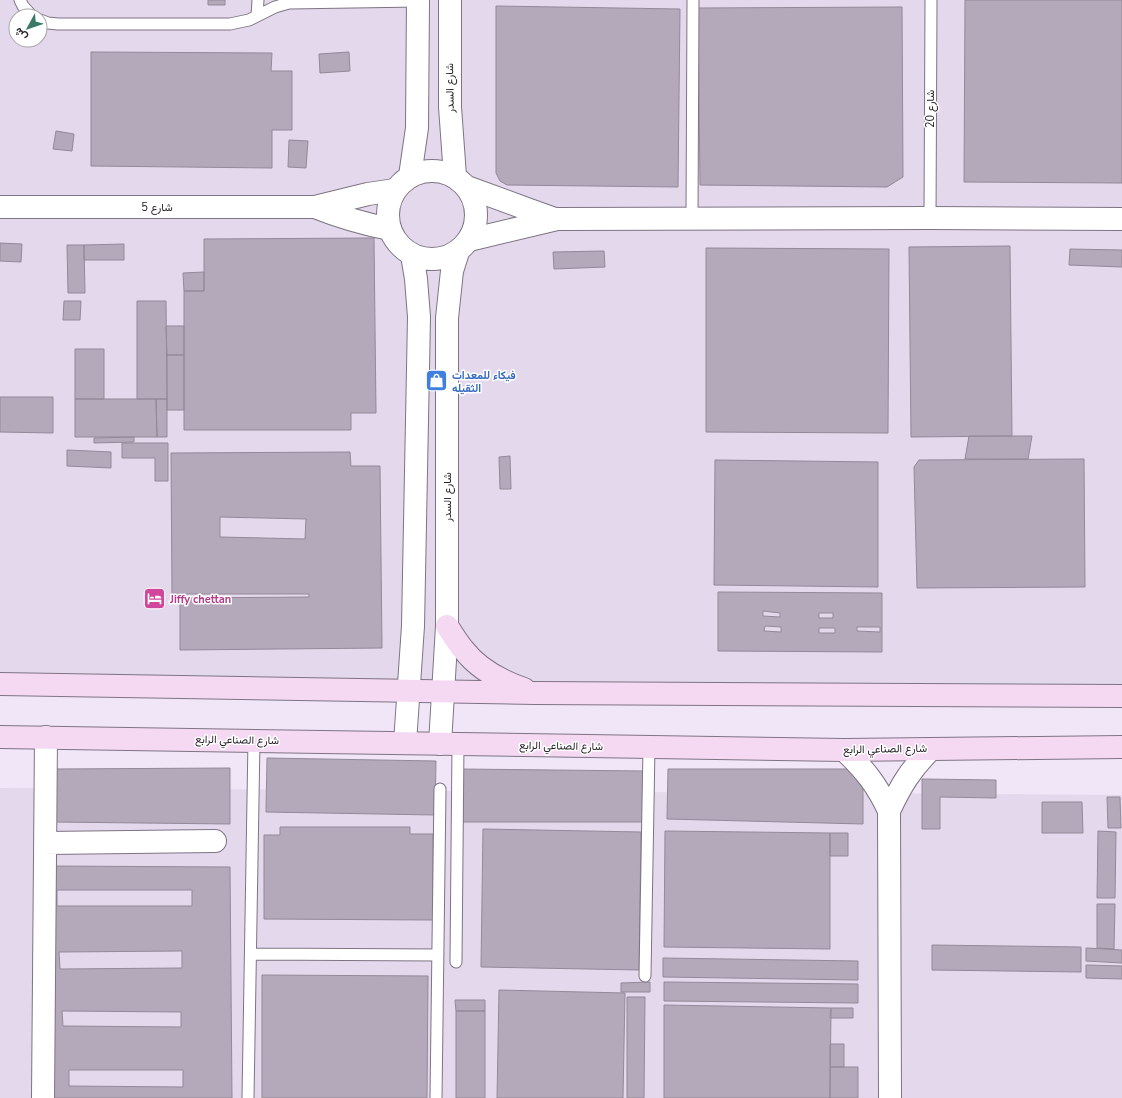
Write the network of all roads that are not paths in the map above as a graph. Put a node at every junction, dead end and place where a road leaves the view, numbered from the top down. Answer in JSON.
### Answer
{"nodes":[{"id":1,"x":258,"y":0,"type":"edge"},
{"id":2,"x":450,"y":0,"type":"edge"},
{"id":3,"x":693,"y":0,"type":"edge"},
{"id":4,"x":930,"y":0,"type":"edge"},
{"id":5,"x":418,"y":1,"type":"edge"},
{"id":6,"x":257,"y":16,"type":"junction"},
{"id":7,"x":48,"y":23,"type":"edge"},
{"id":8,"x":410,"y":176,"type":"junction"},
{"id":9,"x":461,"y":182,"type":"junction"},
{"id":10,"x":395,"y":190,"type":"junction"},
{"id":11,"x":0,"y":207,"type":"edge"},
{"id":12,"x":315,"y":207,"type":"junction"},
{"id":13,"x":930,"y":218,"type":"junction"},
{"id":14,"x":557,"y":219,"type":"junction"},
{"id":15,"x":692,"y":219,"type":"junction"},
{"id":16,"x":1122,"y":219,"type":"edge"},
{"id":17,"x":390,"y":229,"type":"junction"},
{"id":18,"x":463,"y":246,"type":"junction"},
{"id":19,"x":412,"y":254,"type":"junction"},
{"id":20,"x":447,"y":626,"type":"junction"},
{"id":21,"x":0,"y":684,"type":"edge"},
{"id":22,"x":409,"y":691,"type":"junction"},
{"id":23,"x":443,"y":691,"type":"junction"},
{"id":24,"x":535,"y":693,"type":"junction"},
{"id":25,"x":1122,"y":696,"type":"edge"},
{"id":26,"x":0,"y":737,"type":"edge"},
{"id":27,"x":46,"y":737,"type":"junction"},
{"id":28,"x":254,"y":740,"type":"junction"},
{"id":29,"x":405,"y":743,"type":"junction"},
{"id":30,"x":449,"y":744,"type":"junction"},
{"id":31,"x":1122,"y":746,"type":"edge"},
{"id":32,"x":649,"y":747,"type":"junction"},
{"id":33,"x":931,"y":748,"type":"junction"},
{"id":34,"x":844,"y":750,"type":"junction"},
{"id":35,"x":440,"y":789,"type":"dead end"},
{"id":36,"x":890,"y":811,"type":"junction"},
{"id":37,"x":215,"y":841,"type":"dead end"},
{"id":38,"x":46,"y":844,"type":"junction"},
{"id":39,"x":251,"y":954,"type":"junction"},
{"id":40,"x":438,"y":955,"type":"junction"},
{"id":41,"x":456,"y":962,"type":"dead end"},
{"id":42,"x":645,"y":976,"type":"dead end"},
{"id":43,"x":43,"y":1098,"type":"edge"},
{"id":44,"x":248,"y":1098,"type":"edge"},
{"id":45,"x":436,"y":1098,"type":"edge"},
{"id":46,"x":890,"y":1098,"type":"edge"}],
"edges":[{"from":1,"to":6,"type":"lane"},
{"from":2,"to":9,"type":"street","name":"شارع السدر"},
{"from":3,"to":15,"type":"lane"},
{"from":4,"to":13,"type":"lane","name":"شارع 20"},
{"from":5,"to":6,"type":"lane"},
{"from":5,"to":8,"type":"street"},
{"from":6,"to":7,"type":"lane"},
{"from":8,"to":9,"type":"street"},
{"from":8,"to":10,"type":"street"},
{"from":9,"to":14,"type":"street"},
{"from":9,"to":18,"type":"street"},
{"from":10,"to":12,"type":"street","name":"شارع 5"},
{"from":10,"to":17,"type":"street"},
{"from":11,"to":12,"type":"street","name":"شارع 5"},
{"from":12,"to":17,"type":"street","name":"شارع 5"},
{"from":13,"to":15,"type":"street"},
{"from":13,"to":16,"type":"street"},
{"from":14,"to":15,"type":"street"},
{"from":14,"to":18,"type":"street"},
{"from":17,"to":19,"type":"street"},
{"from":18,"to":19,"type":"street"},
{"from":18,"to":20,"type":"street","name":"شارع السدر"},
{"from":19,"to":22,"type":"street"},
{"from":20,"to":23,"type":"street","name":"شارع السدر"},
{"from":20,"to":24,"type":"main road"},
{"from":21,"to":22,"type":"main road"},
{"from":22,"to":23,"type":"main road"},
{"from":22,"to":29,"type":"street"},
{"from":23,"to":24,"type":"main road"},
{"from":23,"to":30,"type":"street","name":"شارع السدر"},
{"from":24,"to":25,"type":"main road"},
{"from":26,"to":27,"type":"main road","name":"شارع الصناعي الرابع"},
{"from":27,"to":28,"type":"main road","name":"شارع الصناعي الرابع"},
{"from":27,"to":38,"type":"street"},
{"from":28,"to":29,"type":"main road","name":"شارع الصناعي الرابع"},
{"from":28,"to":39,"type":"lane"},
{"from":29,"to":30,"type":"main road","name":"شارع الصناعي الرابع"},
{"from":30,"to":32,"type":"main road","name":"شارع الصناعي الرابع"},
{"from":30,"to":41,"type":"lane"},
{"from":31,"to":33,"type":"main road","name":"شارع الصناعي الرابع"},
{"from":32,"to":34,"type":"main road","name":"شارع الصناعي الرابع"},
{"from":32,"to":42,"type":"lane"},
{"from":33,"to":34,"type":"main road","name":"شارع الصناعي الرابع"},
{"from":33,"to":36,"type":"street"},
{"from":34,"to":36,"type":"street"},
{"from":35,"to":40,"type":"lane"},
{"from":36,"to":46,"type":"street"},
{"from":37,"to":38,"type":"street"},
{"from":38,"to":43,"type":"street"},
{"from":39,"to":40,"type":"lane"},
{"from":39,"to":44,"type":"lane"},
{"from":40,"to":45,"type":"lane"}]}
